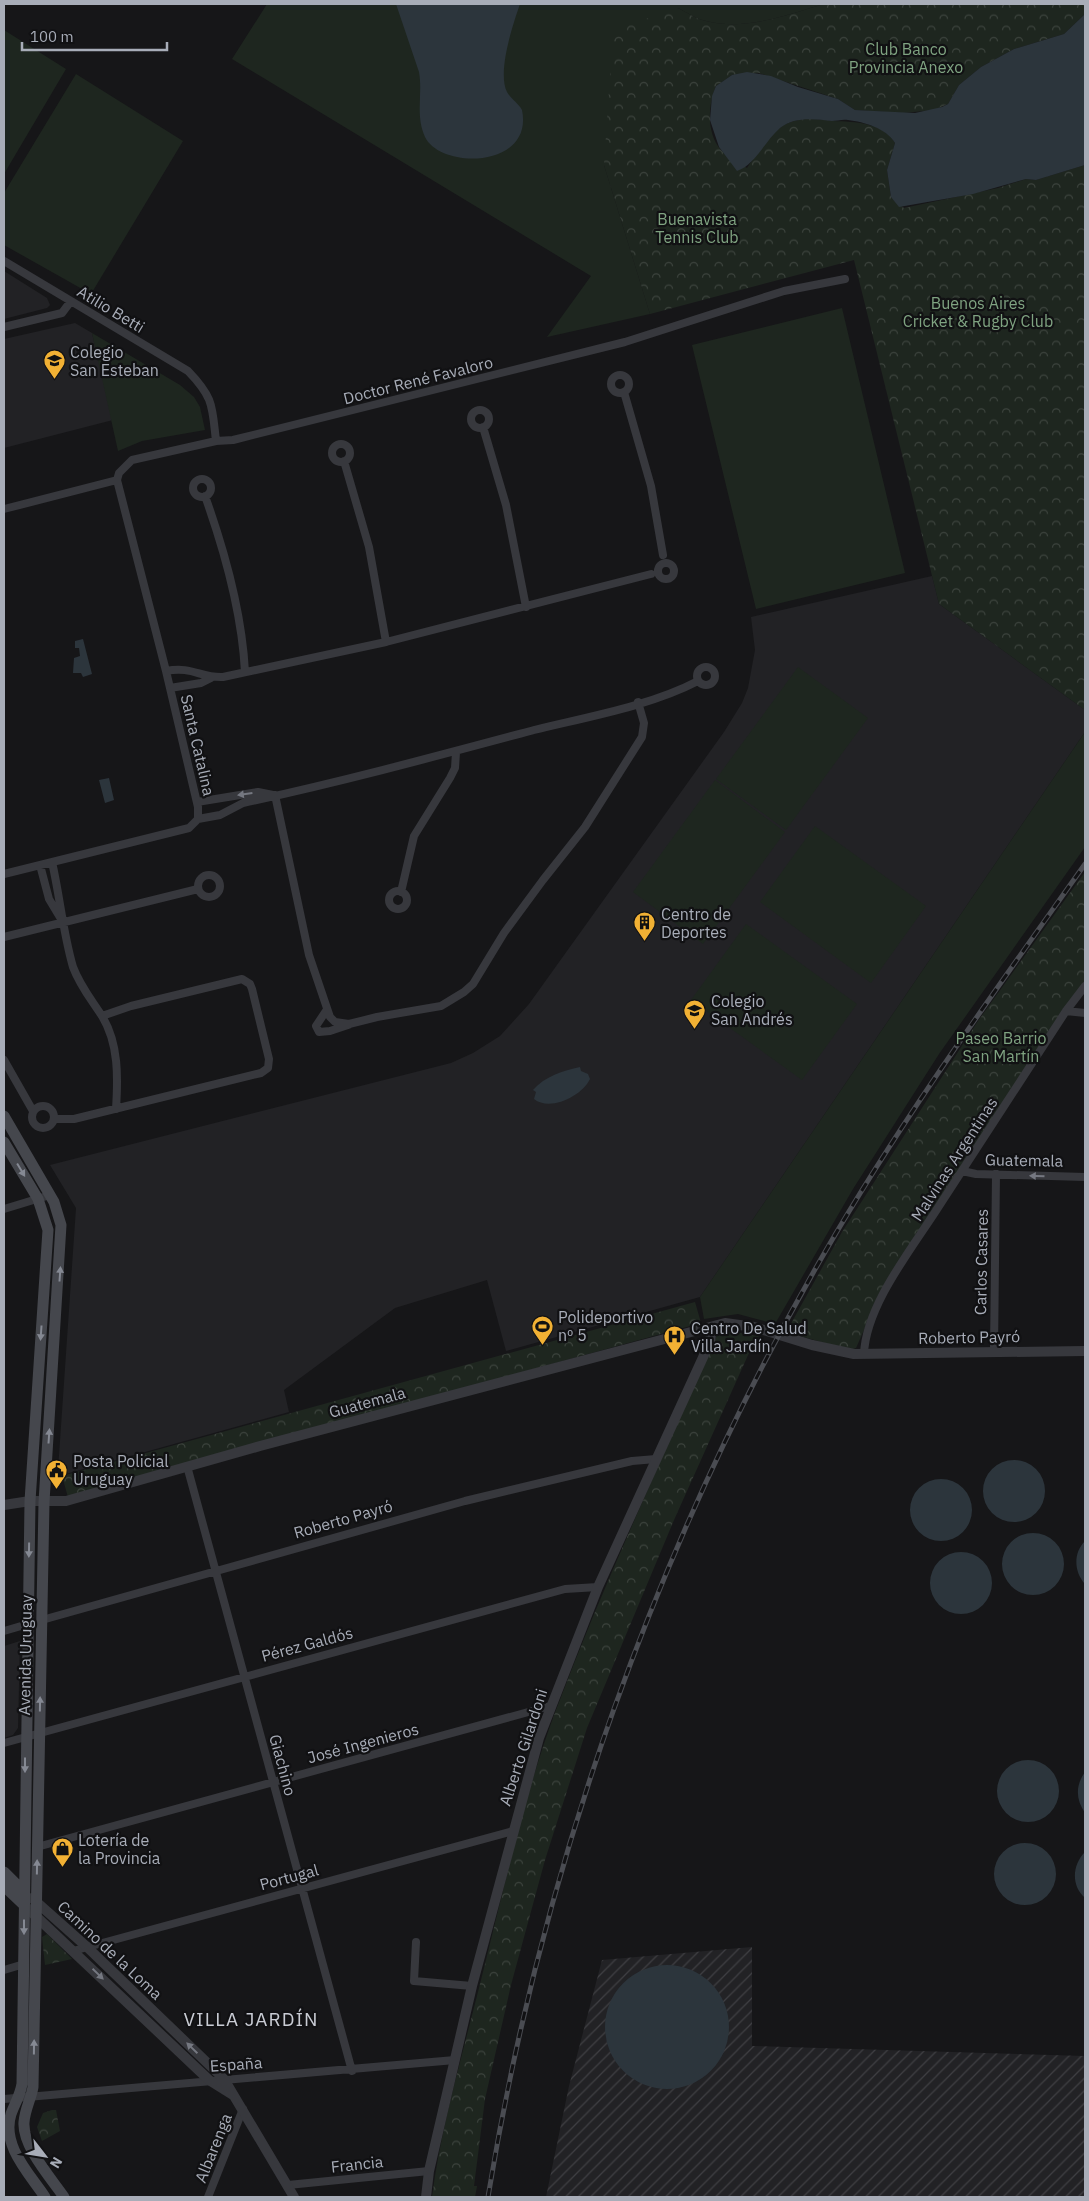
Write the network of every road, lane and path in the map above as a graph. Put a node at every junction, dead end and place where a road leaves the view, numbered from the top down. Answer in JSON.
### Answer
{"nodes":[{"id":1,"x":4,"y":261,"type":"edge"},
{"id":2,"x":845,"y":279,"type":"dead end"},
{"id":3,"x":71,"y":301,"type":"junction"},
{"id":4,"x":4,"y":327,"type":"edge"},
{"id":5,"x":624,"y":392,"type":"dead end"},
{"id":6,"x":483,"y":427,"type":"dead end"},
{"id":7,"x":216,"y":441,"type":"junction"},
{"id":8,"x":344,"y":461,"type":"dead end"},
{"id":9,"x":117,"y":480,"type":"junction"},
{"id":10,"x":205,"y":496,"type":"dead end"},
{"id":11,"x":4,"y":508,"type":"edge"},
{"id":12,"x":663,"y":555,"type":"junction"},
{"id":13,"x":671,"y":564,"type":"junction"},
{"id":14,"x":659,"y":567,"type":"junction"},
{"id":15,"x":651,"y":574,"type":"junction"},
{"id":16,"x":660,"y":577,"type":"junction"},
{"id":17,"x":526,"y":607,"type":"junction"},
{"id":18,"x":386,"y":642,"type":"junction"},
{"id":19,"x":166,"y":671,"type":"junction"},
{"id":20,"x":245,"y":672,"type":"junction"},
{"id":21,"x":211,"y":678,"type":"junction"},
{"id":22,"x":698,"y":681,"type":"dead end"},
{"id":23,"x":170,"y":688,"type":"junction"},
{"id":24,"x":638,"y":702,"type":"junction"},
{"id":25,"x":456,"y":752,"type":"junction"},
{"id":26,"x":275,"y":795,"type":"junction"},
{"id":27,"x":197,"y":802,"type":"junction"},
{"id":28,"x":198,"y":819,"type":"junction"},
{"id":29,"x":52,"y":862,"type":"junction"},
{"id":30,"x":40,"y":865,"type":"junction"},
{"id":31,"x":4,"y":874,"type":"edge"},
{"id":32,"x":198,"y":889,"type":"dead end"},
{"id":33,"x":401,"y":892,"type":"dead end"},
{"id":34,"x":64,"y":923,"type":"junction"},
{"id":35,"x":4,"y":937,"type":"edge"},
{"id":36,"x":1085,"y":986,"type":"edge"},
{"id":37,"x":326,"y":1010,"type":"junction"},
{"id":38,"x":1066,"y":1011,"type":"junction"},
{"id":39,"x":1085,"y":1012,"type":"edge"},
{"id":40,"x":102,"y":1016,"type":"junction"},
{"id":41,"x":349,"y":1024,"type":"junction"},
{"id":42,"x":4,"y":1060,"type":"edge"},
{"id":43,"x":116,"y":1109,"type":"junction"},
{"id":44,"x":33,"y":1112,"type":"junction"},
{"id":45,"x":4,"y":1116,"type":"edge"},
{"id":46,"x":54,"y":1119,"type":"junction"},
{"id":47,"x":4,"y":1142,"type":"edge"},
{"id":48,"x":962,"y":1171,"type":"junction"},
{"id":49,"x":996,"y":1174,"type":"junction"},
{"id":50,"x":1085,"y":1177,"type":"edge"},
{"id":51,"x":50,"y":1194,"type":"junction"},
{"id":52,"x":38,"y":1199,"type":"junction"},
{"id":53,"x":4,"y":1209,"type":"edge"},
{"id":54,"x":712,"y":1327,"type":"junction"},
{"id":55,"x":834,"y":1350,"type":"joint"},
{"id":56,"x":994,"y":1350,"type":"junction"},
{"id":57,"x":1085,"y":1351,"type":"edge"},
{"id":58,"x":859,"y":1354,"type":"junction"},
{"id":59,"x":656,"y":1459,"type":"junction"},
{"id":60,"x":187,"y":1466,"type":"junction"},
{"id":61,"x":30,"y":1501,"type":"junction"},
{"id":62,"x":44,"y":1502,"type":"junction"},
{"id":63,"x":4,"y":1505,"type":"edge"},
{"id":64,"x":216,"y":1570,"type":"junction"},
{"id":65,"x":598,"y":1587,"type":"junction"},
{"id":66,"x":42,"y":1620,"type":"junction"},
{"id":67,"x":28,"y":1624,"type":"junction"},
{"id":68,"x":4,"y":1630,"type":"edge"},
{"id":69,"x":245,"y":1676,"type":"junction"},
{"id":70,"x":550,"y":1706,"type":"junction"},
{"id":71,"x":40,"y":1733,"type":"junction"},
{"id":72,"x":25,"y":1737,"type":"junction"},
{"id":73,"x":4,"y":1743,"type":"edge"},
{"id":74,"x":273,"y":1782,"type":"junction"},
{"id":75,"x":513,"y":1831,"type":"junction"},
{"id":76,"x":37,"y":1847,"type":"junction"},
{"id":77,"x":4,"y":1872,"type":"edge"},
{"id":78,"x":4,"y":1886,"type":"edge"},
{"id":79,"x":303,"y":1887,"type":"junction"},
{"id":80,"x":24,"y":1892,"type":"junction"},
{"id":81,"x":36,"y":1900,"type":"junction"},
{"id":82,"x":24,"y":1905,"type":"junction"},
{"id":83,"x":36,"y":1916,"type":"junction"},
{"id":84,"x":416,"y":1942,"type":"dead end"},
{"id":85,"x":87,"y":1947,"type":"junction"},
{"id":86,"x":73,"y":1950,"type":"junction"},
{"id":87,"x":24,"y":1964,"type":"junction"},
{"id":88,"x":4,"y":1970,"type":"edge"},
{"id":89,"x":472,"y":1986,"type":"junction"},
{"id":90,"x":455,"y":2060,"type":"junction"},
{"id":91,"x":352,"y":2071,"type":"junction"},
{"id":92,"x":224,"y":2079,"type":"junction"},
{"id":93,"x":209,"y":2080,"type":"junction"},
{"id":94,"x":26,"y":2096,"type":"junction"},
{"id":95,"x":236,"y":2097,"type":"junction"},
{"id":96,"x":4,"y":2099,"type":"edge"},
{"id":97,"x":243,"y":2108,"type":"junction"},
{"id":98,"x":4,"y":2135,"type":"edge"},
{"id":99,"x":11,"y":2144,"type":"junction"},
{"id":100,"x":429,"y":2171,"type":"junction"},
{"id":101,"x":288,"y":2185,"type":"junction"},
{"id":102,"x":45,"y":2197,"type":"edge"},
{"id":103,"x":64,"y":2197,"type":"edge"},
{"id":104,"x":208,"y":2197,"type":"edge"},
{"id":105,"x":294,"y":2197,"type":"edge"},
{"id":106,"x":426,"y":2197,"type":"edge"}],
"edges":[{"from":1,"to":3,"type":"street","name":"Atilio Betti"},
{"from":2,"to":7,"type":"street","name":"Doctor René Favaloro"},
{"from":3,"to":4,"type":"street"},
{"from":3,"to":7,"type":"street","name":"Atilio Betti"},
{"from":5,"to":12,"type":"street"},
{"from":6,"to":17,"type":"street"},
{"from":7,"to":9,"type":"street","name":"Doctor René Favaloro"},
{"from":8,"to":18,"type":"street"},
{"from":9,"to":11,"type":"street"},
{"from":9,"to":19,"type":"street","name":"Santa Catalina"},
{"from":10,"to":20,"type":"street"},
{"from":12,"to":13,"type":"street"},
{"from":12,"to":14,"type":"street"},
{"from":13,"to":14,"type":"street"},
{"from":13,"to":16,"type":"street"},
{"from":14,"to":15,"type":"street"},
{"from":14,"to":16,"type":"street"},
{"from":15,"to":16,"type":"street"},
{"from":15,"to":17,"type":"street"},
{"from":17,"to":18,"type":"street"},
{"from":18,"to":20,"type":"street"},
{"from":19,"to":21,"type":"street"},
{"from":19,"to":23,"type":"street","name":"Santa Catalina"},
{"from":20,"to":21,"type":"street"},
{"from":21,"to":23,"type":"street"},
{"from":22,"to":24,"type":"street"},
{"from":23,"to":27,"type":"street","name":"Santa Catalina"},
{"from":24,"to":25,"type":"street"},
{"from":24,"to":41,"type":"street"},
{"from":25,"to":26,"type":"street"},
{"from":25,"to":33,"type":"street"},
{"from":26,"to":27,"type":"street","one_way":true},
{"from":26,"to":28,"type":"street"},
{"from":26,"to":37,"type":"street"},
{"from":27,"to":28,"type":"street","name":"Santa Catalina"},
{"from":28,"to":29,"type":"street","name":"Santa Catalina"},
{"from":29,"to":30,"type":"street","name":"Santa Catalina"},
{"from":29,"to":34,"type":"street"},
{"from":30,"to":31,"type":"street","name":"Santa Catalina"},
{"from":30,"to":34,"type":"street"},
{"from":32,"to":34,"type":"street"},
{"from":34,"to":35,"type":"street"},
{"from":34,"to":40,"type":"street"},
{"from":36,"to":38,"type":"street","name":"Malvinas Argentinas"},
{"from":37,"to":41,"type":"street"},
{"from":37,"to":41,"type":"street"},
{"from":38,"to":39,"type":"street"},
{"from":38,"to":48,"type":"street","name":"Malvinas Argentinas"},
{"from":40,"to":43,"type":"street"},
{"from":40,"to":43,"type":"street"},
{"from":42,"to":44,"type":"street"},
{"from":43,"to":46,"type":"street"},
{"from":44,"to":46,"type":"street"},
{"from":44,"to":46,"type":"street"},
{"from":45,"to":51,"type":"main road","name":"Avenida Uruguay"},
{"from":47,"to":52,"type":"main road","name":"Avenida Uruguay","one_way":true},
{"from":48,"to":49,"type":"street","name":"Guatemala"},
{"from":48,"to":58,"type":"street","name":"Malvinas Argentinas"},
{"from":50,"to":49,"type":"street","name":"Guatemala","one_way":true},
{"from":49,"to":56,"type":"street","name":"Carlos Casares"},
{"from":51,"to":52,"type":"street"},
{"from":62,"to":51,"type":"main road","name":"Avenida Uruguay","one_way":true},
{"from":52,"to":53,"type":"street"},
{"from":52,"to":61,"type":"main road","name":"Avenida Uruguay","one_way":true},
{"from":54,"to":55,"type":"street","name":"Guatemala"},
{"from":54,"to":59,"type":"street","name":"Alberto Gilardoni"},
{"from":54,"to":60,"type":"street","name":"Guatemala"},
{"from":55,"to":58,"type":"street","name":"Roberto Payró"},
{"from":56,"to":57,"type":"street","name":"Roberto Payró"},
{"from":56,"to":58,"type":"street","name":"Roberto Payró"},
{"from":59,"to":64,"type":"street","name":"Roberto Payró"},
{"from":59,"to":65,"type":"street","name":"Alberto Gilardoni"},
{"from":60,"to":62,"type":"street","name":"Guatemala"},
{"from":60,"to":64,"type":"street","name":"Giachino"},
{"from":61,"to":62,"type":"street","name":"Guatemala"},
{"from":61,"to":63,"type":"street","name":"Guatemala"},
{"from":61,"to":67,"type":"main road","name":"Avenida Uruguay","one_way":true},
{"from":62,"to":66,"type":"main road","name":"Avenida Uruguay"},
{"from":64,"to":66,"type":"street","name":"Roberto Payró"},
{"from":64,"to":69,"type":"street","name":"Giachino"},
{"from":65,"to":69,"type":"street","name":"Pérez Galdós"},
{"from":65,"to":70,"type":"street","name":"Alberto Gilardoni"},
{"from":71,"to":66,"type":"main road","name":"Avenida Uruguay","one_way":true},
{"from":67,"to":68,"type":"street"},
{"from":67,"to":72,"type":"main road","name":"Avenida Uruguay"},
{"from":69,"to":71,"type":"street","name":"Pérez Galdós"},
{"from":69,"to":74,"type":"street","name":"Giachino"},
{"from":70,"to":74,"type":"street","name":"José Ingenieros"},
{"from":70,"to":75,"type":"street","name":"Alberto Gilardoni"},
{"from":71,"to":72,"type":"street","name":"Pérez Galdós"},
{"from":71,"to":76,"type":"main road","name":"Avenida Uruguay"},
{"from":72,"to":73,"type":"street","name":"Pérez Galdós"},
{"from":72,"to":80,"type":"main road","name":"Avenida Uruguay","one_way":true},
{"from":74,"to":76,"type":"street","name":"José Ingenieros"},
{"from":74,"to":79,"type":"street","name":"Giachino"},
{"from":75,"to":79,"type":"street","name":"Portugal"},
{"from":75,"to":89,"type":"street","name":"Alberto Gilardoni"},
{"from":81,"to":76,"type":"main road","name":"Avenida Uruguay","one_way":true},
{"from":77,"to":80,"type":"main road"},
{"from":78,"to":82,"type":"main road"},
{"from":79,"to":85,"type":"street","name":"Portugal"},
{"from":79,"to":91,"type":"street","name":"Giachino"},
{"from":80,"to":81,"type":"street","name":"Camino de la Loma"},
{"from":80,"to":82,"type":"main road","name":"Avenida Uruguay"},
{"from":81,"to":83,"type":"main road","name":"Avenida Uruguay"},
{"from":81,"to":85,"type":"street","name":"Camino de la Loma"},
{"from":82,"to":83,"type":"street","name":"Camino de la Loma"},
{"from":82,"to":87,"type":"main road","name":"Avenida Uruguay","one_way":true},
{"from":83,"to":86,"type":"street","name":"Camino de la Loma"},
{"from":94,"to":83,"type":"main road","name":"Avenida Uruguay","one_way":true},
{"from":84,"to":89,"type":"street"},
{"from":85,"to":86,"type":"street","name":"Portugal"},
{"from":92,"to":85,"type":"street","name":"Camino de la Loma","one_way":true},
{"from":86,"to":93,"type":"street","name":"Camino de la Loma","one_way":true},
{"from":87,"to":88,"type":"street"},
{"from":87,"to":94,"type":"main road","name":"Avenida Uruguay"},
{"from":89,"to":90,"type":"street","name":"Alberto Gilardoni"},
{"from":90,"to":91,"type":"street","name":"España"},
{"from":90,"to":100,"type":"street","name":"Alberto Gilardoni"},
{"from":91,"to":92,"type":"street","name":"España"},
{"from":92,"to":93,"type":"street","name":"España"},
{"from":92,"to":95,"type":"street","name":"Camino de la Loma"},
{"from":93,"to":94,"type":"street","name":"España"},
{"from":93,"to":95,"type":"street","name":"Camino de la Loma"},
{"from":94,"to":96,"type":"street","name":"España"},
{"from":94,"to":99,"type":"main road","name":"Avenida Uruguay"},
{"from":94,"to":103,"type":"main road","name":"Avenida Uruguay"},
{"from":95,"to":97,"type":"street","name":"Camino de la Loma"},
{"from":97,"to":101,"type":"street","name":"Camino de la Loma"},
{"from":97,"to":104,"type":"street","name":"Albarenga"},
{"from":98,"to":99,"type":"street"},
{"from":99,"to":102,"type":"main road"},
{"from":100,"to":101,"type":"street","name":"Francia"},
{"from":100,"to":106,"type":"street","name":"Alberto Gilardoni"},
{"from":101,"to":105,"type":"street","name":"Camino de la Loma"}]}
